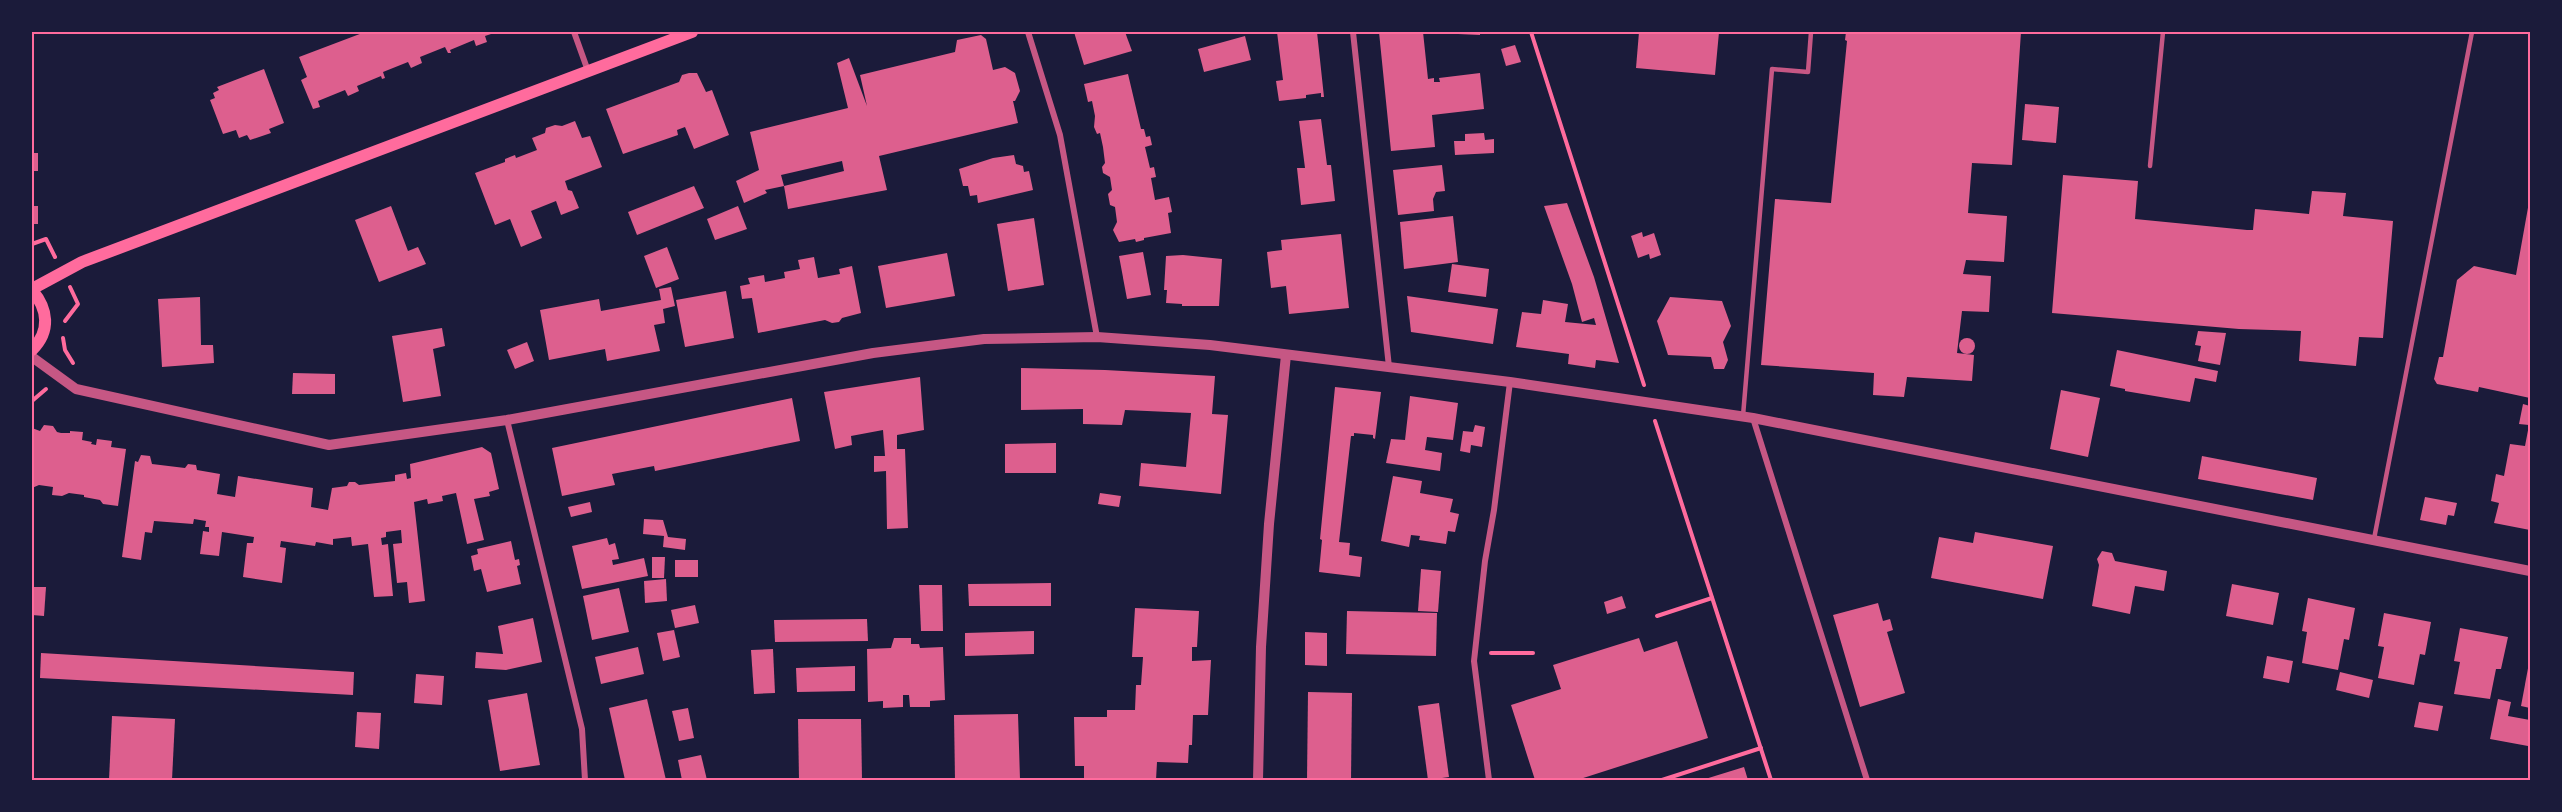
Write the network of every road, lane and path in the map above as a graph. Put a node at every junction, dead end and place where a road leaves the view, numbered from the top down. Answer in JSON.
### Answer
{"nodes":[{"id":1,"x":574,"y":32,"type":"edge"},
{"id":2,"x":692,"y":32,"type":"edge"},
{"id":3,"x":1028,"y":32,"type":"edge"},
{"id":4,"x":1353,"y":32,"type":"edge"},
{"id":5,"x":1531,"y":32,"type":"edge"},
{"id":6,"x":1811,"y":32,"type":"edge"},
{"id":7,"x":2163,"y":32,"type":"edge"},
{"id":8,"x":2472,"y":32,"type":"edge"},
{"id":9,"x":588,"y":71,"type":"junction"},
{"id":10,"x":2150,"y":166,"type":"dead end"},
{"id":11,"x":32,"y":244,"type":"edge"},
{"id":12,"x":63,"y":272,"type":"junction"},
{"id":13,"x":32,"y":289,"type":"edge"},
{"id":14,"x":1096,"y":336,"type":"junction"},
{"id":15,"x":32,"y":350,"type":"edge"},
{"id":16,"x":1286,"y":354,"type":"junction"},
{"id":17,"x":32,"y":357,"type":"edge"},
{"id":18,"x":1389,"y":368,"type":"junction"},
{"id":19,"x":1510,"y":382,"type":"junction"},
{"id":20,"x":1650,"y":404,"type":"junction"},
{"id":21,"x":1748,"y":417,"type":"junction"},
{"id":22,"x":507,"y":420,"type":"junction"},
{"id":23,"x":2374,"y":540,"type":"junction"},
{"id":24,"x":2530,"y":571,"type":"edge"},
{"id":25,"x":1712,"y":598,"type":"junction"},
{"id":26,"x":1657,"y":616,"type":"dead end"},
{"id":27,"x":1475,"y":652,"type":"junction"},
{"id":28,"x":1533,"y":653,"type":"dead end"},
{"id":29,"x":1761,"y":748,"type":"junction"},
{"id":30,"x":585,"y":780,"type":"edge"},
{"id":31,"x":1258,"y":780,"type":"edge"},
{"id":32,"x":1489,"y":780,"type":"edge"},
{"id":33,"x":1662,"y":780,"type":"edge"},
{"id":34,"x":1771,"y":780,"type":"edge"},
{"id":35,"x":1868,"y":780,"type":"edge"}],
"edges":[{"from":1,"to":9,"type":"street"},
{"from":2,"to":9,"type":"main road"},
{"from":3,"to":14,"type":"street"},
{"from":4,"to":18,"type":"street"},
{"from":5,"to":20,"type":"path"},
{"from":6,"to":21,"type":"lane"},
{"from":7,"to":10,"type":"lane"},
{"from":8,"to":23,"type":"lane"},
{"from":9,"to":12,"type":"main road"},
{"from":11,"to":12,"type":"path"},
{"from":12,"to":13,"type":"main road"},
{"from":13,"to":15,"type":"main road"},
{"from":14,"to":16,"type":"street"},
{"from":14,"to":22,"type":"street"},
{"from":16,"to":18,"type":"street"},
{"from":16,"to":31,"type":"street"},
{"from":17,"to":22,"type":"street"},
{"from":18,"to":19,"type":"street"},
{"from":19,"to":20,"type":"street"},
{"from":19,"to":27,"type":"street"},
{"from":20,"to":21,"type":"street"},
{"from":20,"to":25,"type":"path"},
{"from":21,"to":23,"type":"street"},
{"from":21,"to":35,"type":"street"},
{"from":22,"to":30,"type":"street"},
{"from":23,"to":24,"type":"street"},
{"from":25,"to":26,"type":"path"},
{"from":25,"to":29,"type":"path"},
{"from":27,"to":28,"type":"path"},
{"from":27,"to":32,"type":"street"},
{"from":29,"to":33,"type":"path"},
{"from":29,"to":34,"type":"path"}]}
